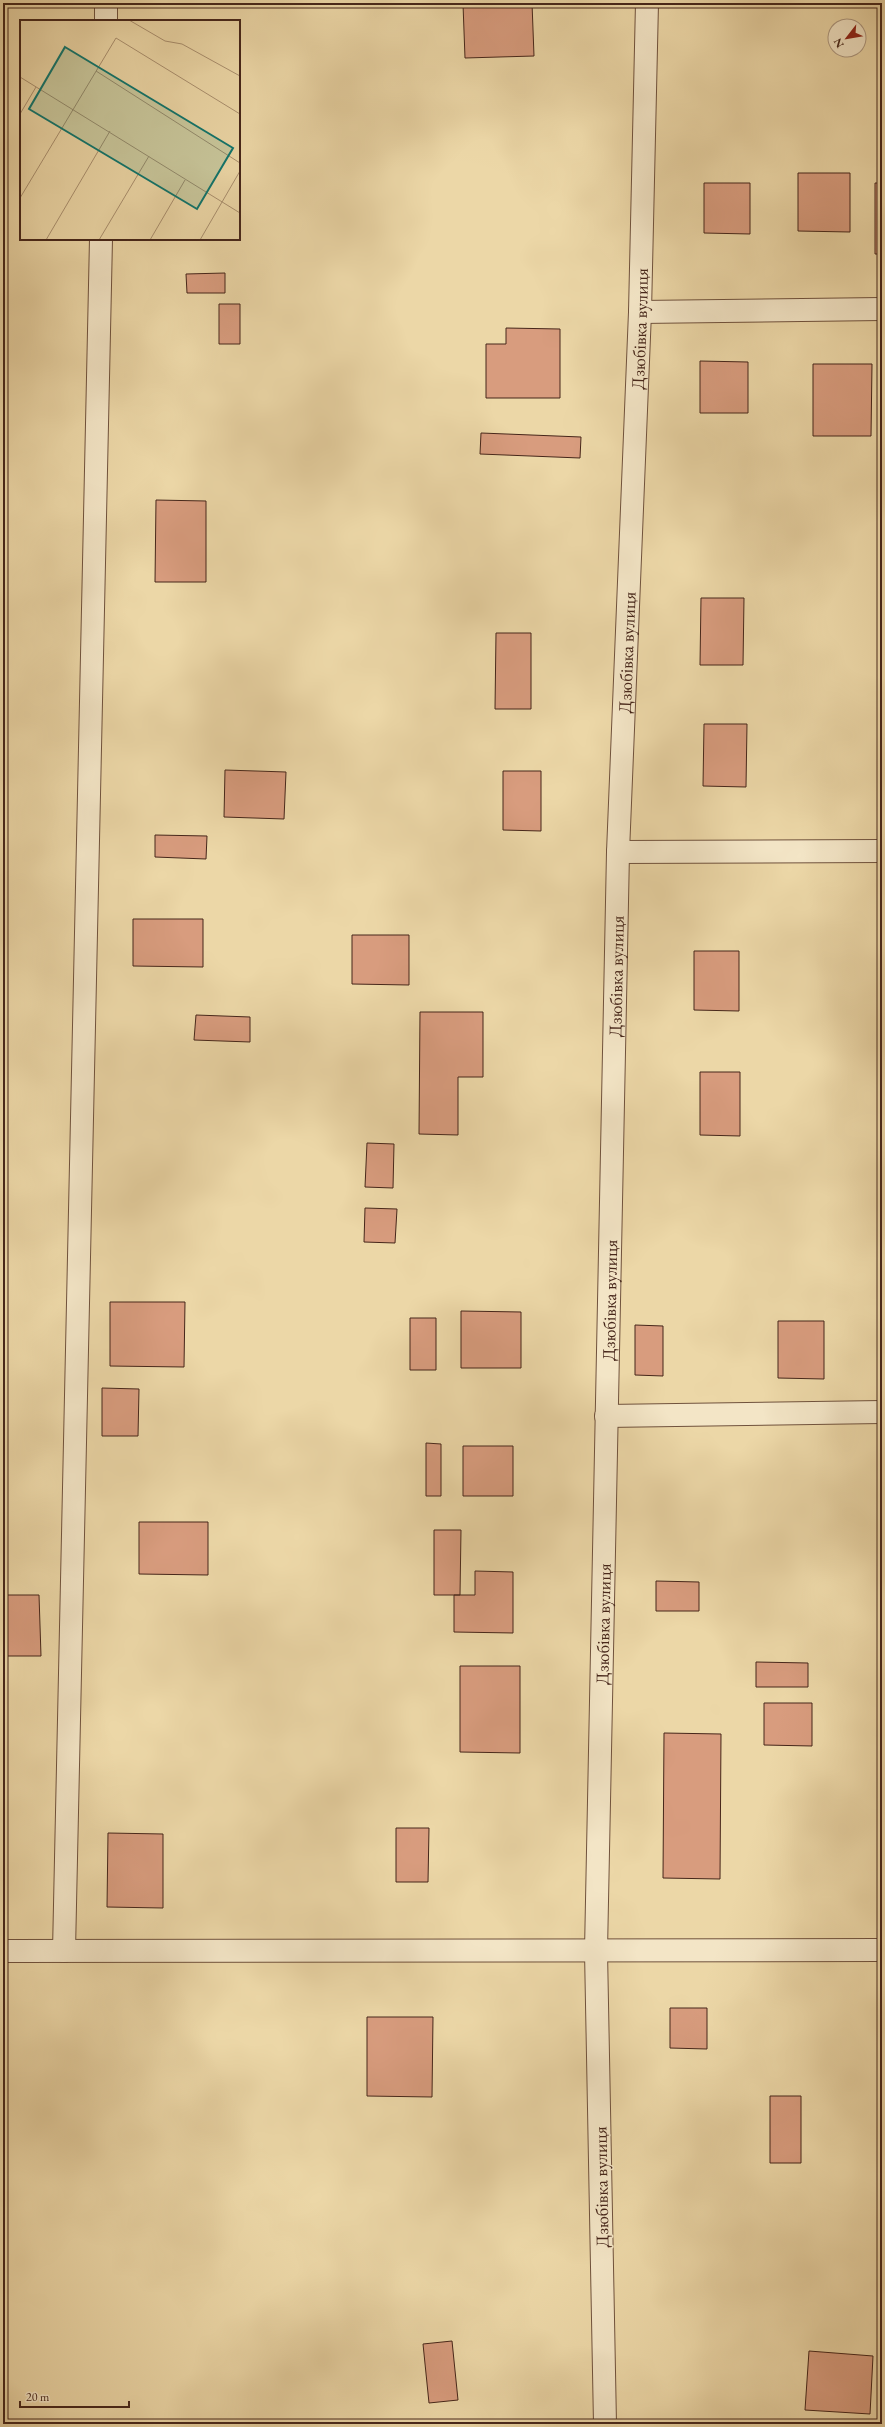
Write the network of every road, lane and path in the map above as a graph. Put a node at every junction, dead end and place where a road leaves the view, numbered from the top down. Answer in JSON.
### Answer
{"nodes":[{"id":1,"x":106,"y":3,"type":"edge"},
{"id":2,"x":647,"y":3,"type":"edge"},
{"id":3,"x":106,"y":20,"type":"edge"},
{"id":4,"x":101,"y":240,"type":"edge"},
{"id":5,"x":882,"y":309,"type":"edge"},
{"id":6,"x":640,"y":312,"type":"junction"},
{"id":7,"x":882,"y":851,"type":"edge"},
{"id":8,"x":618,"y":852,"type":"junction"},
{"id":9,"x":882,"y":1412,"type":"edge"},
{"id":10,"x":606,"y":1416,"type":"junction"},
{"id":11,"x":882,"y":1950,"type":"edge"},
{"id":12,"x":3,"y":1951,"type":"edge"},
{"id":13,"x":64,"y":1951,"type":"junction"},
{"id":14,"x":596,"y":1951,"type":"junction"},
{"id":15,"x":605,"y":2424,"type":"edge"}],
"edges":[{"from":1,"to":3,"type":"street"},
{"from":2,"to":6,"type":"street","name":"Дзюбівка вулиця"},
{"from":4,"to":13,"type":"street"},
{"from":5,"to":6,"type":"street"},
{"from":6,"to":8,"type":"street","name":"Дзюбівка вулиця"},
{"from":7,"to":8,"type":"street"},
{"from":8,"to":10,"type":"street","name":"Дзюбівка вулиця"},
{"from":9,"to":10,"type":"street"},
{"from":10,"to":14,"type":"street","name":"Дзюбівка вулиця"},
{"from":11,"to":14,"type":"street"},
{"from":12,"to":13,"type":"street"},
{"from":13,"to":14,"type":"street"},
{"from":14,"to":15,"type":"street","name":"Дзюбівка вулиця"}]}
